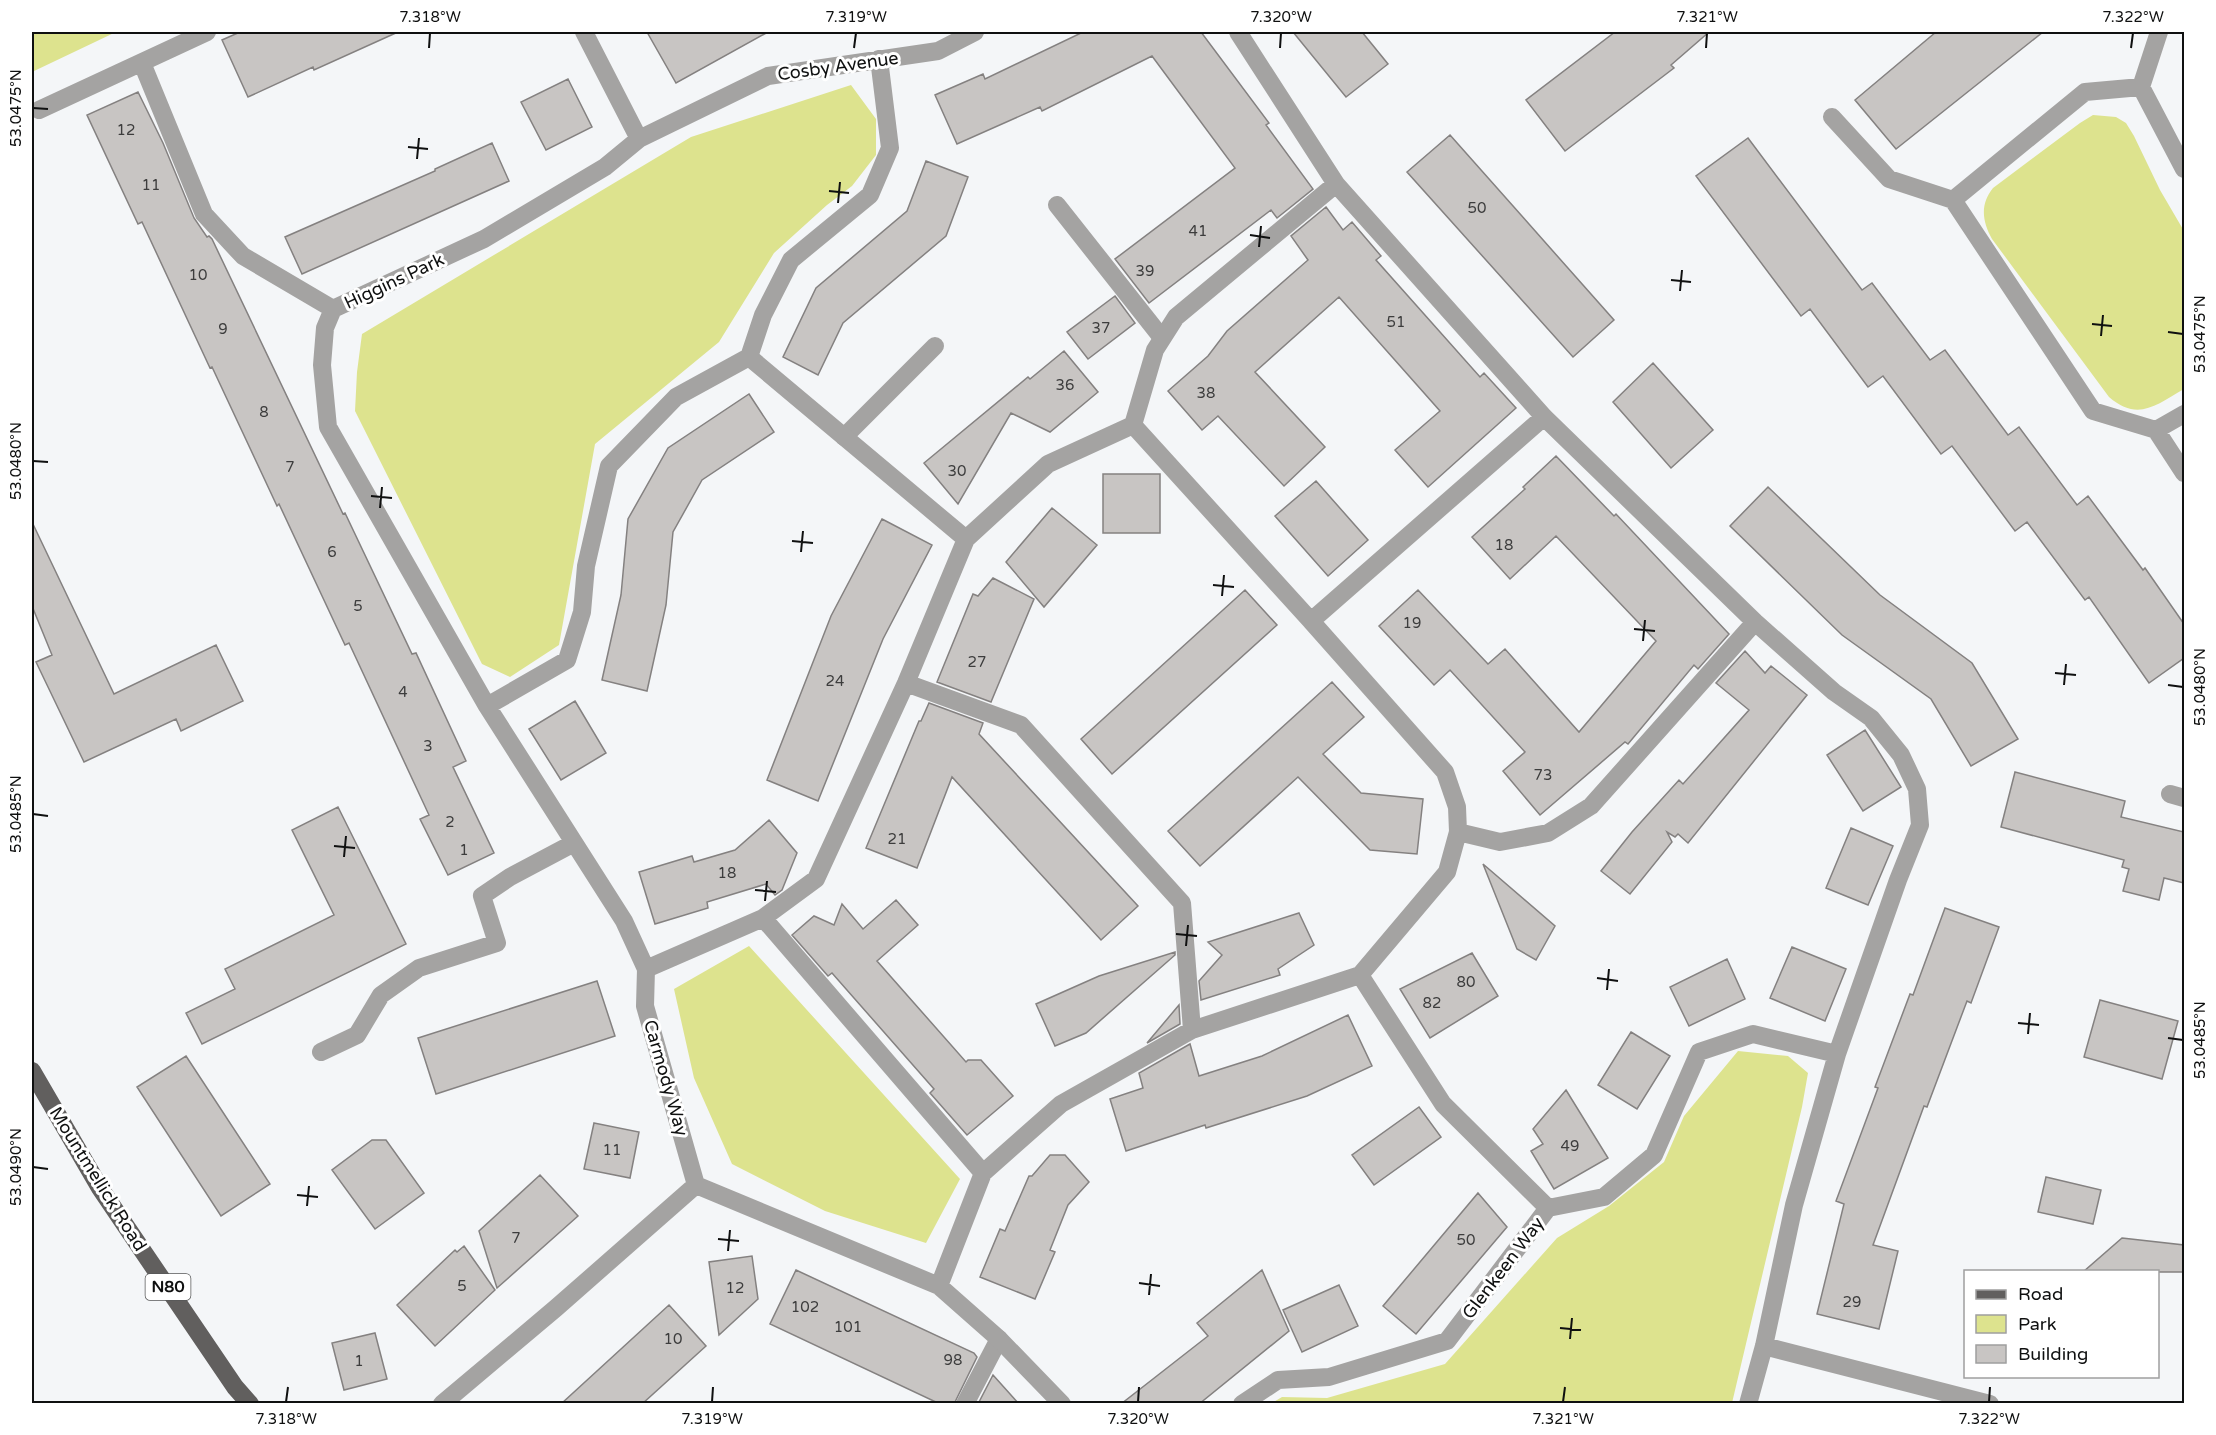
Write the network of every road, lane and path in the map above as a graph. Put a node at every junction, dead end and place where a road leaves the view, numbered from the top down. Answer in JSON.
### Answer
{"nodes":[{"id":1,"x":207,"y":32,"type":"edge"},
{"id":2,"x":584,"y":32,"type":"edge"},
{"id":3,"x":975,"y":32,"type":"edge"},
{"id":4,"x":1238,"y":32,"type":"edge"},
{"id":5,"x":2159,"y":32,"type":"edge"},
{"id":6,"x":879,"y":60,"type":"junction"},
{"id":7,"x":142,"y":63,"type":"junction"},
{"id":8,"x":2141,"y":87,"type":"junction"},
{"id":9,"x":39,"y":110,"type":"dead end"},
{"id":10,"x":1832,"y":117,"type":"dead end"},
{"id":11,"x":639,"y":139,"type":"junction"},
{"id":12,"x":2184,"y":169,"type":"edge"},
{"id":13,"x":1336,"y":184,"type":"junction"},
{"id":14,"x":1953,"y":200,"type":"junction"},
{"id":15,"x":1057,"y":205,"type":"dead end"},
{"id":16,"x":333,"y":309,"type":"junction"},
{"id":17,"x":1162,"y":338,"type":"junction"},
{"id":18,"x":935,"y":346,"type":"dead end"},
{"id":19,"x":748,"y":357,"type":"junction"},
{"id":20,"x":2184,"y":414,"type":"edge"},
{"id":21,"x":1544,"y":417,"type":"junction"},
{"id":22,"x":1133,"y":425,"type":"junction"},
{"id":23,"x":2156,"y":430,"type":"junction"},
{"id":24,"x":844,"y":436,"type":"junction"},
{"id":25,"x":2184,"y":473,"type":"edge"},
{"id":26,"x":966,"y":539,"type":"junction"},
{"id":27,"x":1311,"y":621,"type":"junction"},
{"id":28,"x":1755,"y":622,"type":"junction"},
{"id":29,"x":906,"y":682,"type":"junction"},
{"id":30,"x":487,"y":706,"type":"junction"},
{"id":31,"x":1458,"y":832,"type":"junction"},
{"id":32,"x":574,"y":843,"type":"junction"},
{"id":33,"x":763,"y":918,"type":"junction"},
{"id":34,"x":646,"y":969,"type":"junction"},
{"id":35,"x":1360,"y":975,"type":"junction"},
{"id":36,"x":1192,"y":1030,"type":"junction"},
{"id":37,"x":321,"y":1052,"type":"dead end"},
{"id":38,"x":1837,"y":1054,"type":"junction"},
{"id":39,"x":32,"y":1071,"type":"edge"},
{"id":40,"x":983,"y":1173,"type":"junction"},
{"id":41,"x":696,"y":1185,"type":"junction"},
{"id":42,"x":1548,"y":1208,"type":"junction"},
{"id":43,"x":939,"y":1286,"type":"junction"},
{"id":44,"x":999,"y":1339,"type":"junction"},
{"id":45,"x":1764,"y":1346,"type":"junction"},
{"id":46,"x":250,"y":1404,"type":"edge"},
{"id":47,"x":442,"y":1404,"type":"edge"},
{"id":48,"x":965,"y":1404,"type":"edge"},
{"id":49,"x":1062,"y":1404,"type":"edge"},
{"id":50,"x":1242,"y":1404,"type":"edge"},
{"id":51,"x":1748,"y":1404,"type":"edge"},
{"id":52,"x":1990,"y":1404,"type":"edge"}],
"edges":[{"from":1,"to":7,"type":"street"},
{"from":2,"to":11,"type":"street"},
{"from":3,"to":6,"type":"street","name":"Cosby Avenue"},
{"from":4,"to":13,"type":"street"},
{"from":5,"to":8,"type":"street"},
{"from":6,"to":11,"type":"street","name":"Cosby Avenue"},
{"from":6,"to":19,"type":"street"},
{"from":7,"to":9,"type":"street"},
{"from":7,"to":16,"type":"street","name":"Higgins Park"},
{"from":8,"to":12,"type":"street"},
{"from":8,"to":14,"type":"street"},
{"from":10,"to":14,"type":"street"},
{"from":11,"to":16,"type":"street","name":"Higgins Park"},
{"from":13,"to":17,"type":"street"},
{"from":13,"to":21,"type":"street"},
{"from":14,"to":23,"type":"street"},
{"from":15,"to":17,"type":"street"},
{"from":16,"to":30,"type":"street"},
{"from":17,"to":22,"type":"street"},
{"from":18,"to":24,"type":"street"},
{"from":19,"to":24,"type":"street"},
{"from":19,"to":30,"type":"street"},
{"from":20,"to":23,"type":"street"},
{"from":21,"to":27,"type":"street"},
{"from":21,"to":28,"type":"street"},
{"from":22,"to":26,"type":"street"},
{"from":22,"to":27,"type":"street"},
{"from":23,"to":25,"type":"street"},
{"from":24,"to":26,"type":"street"},
{"from":26,"to":29,"type":"street"},
{"from":27,"to":31,"type":"street"},
{"from":28,"to":31,"type":"street"},
{"from":28,"to":38,"type":"street"},
{"from":29,"to":33,"type":"street"},
{"from":29,"to":36,"type":"street"},
{"from":30,"to":32,"type":"street"},
{"from":31,"to":35,"type":"street"},
{"from":32,"to":34,"type":"street"},
{"from":32,"to":37,"type":"street"},
{"from":33,"to":34,"type":"street"},
{"from":33,"to":40,"type":"street"},
{"from":34,"to":41,"type":"street","name":"Carmody Way"},
{"from":35,"to":36,"type":"street"},
{"from":35,"to":42,"type":"street"},
{"from":36,"to":40,"type":"street"},
{"from":38,"to":42,"type":"street","name":"Glenkeen Way"},
{"from":38,"to":45,"type":"street"},
{"from":39,"to":46,"type":"main road","name":"Mountmellick Road","number":"N80"},
{"from":40,"to":43,"type":"street"},
{"from":41,"to":43,"type":"street"},
{"from":41,"to":47,"type":"street"},
{"from":42,"to":50,"type":"street","name":"Glenkeen Way"},
{"from":43,"to":44,"type":"street"},
{"from":44,"to":48,"type":"street"},
{"from":44,"to":49,"type":"street"},
{"from":45,"to":51,"type":"street"},
{"from":45,"to":52,"type":"street"}]}
